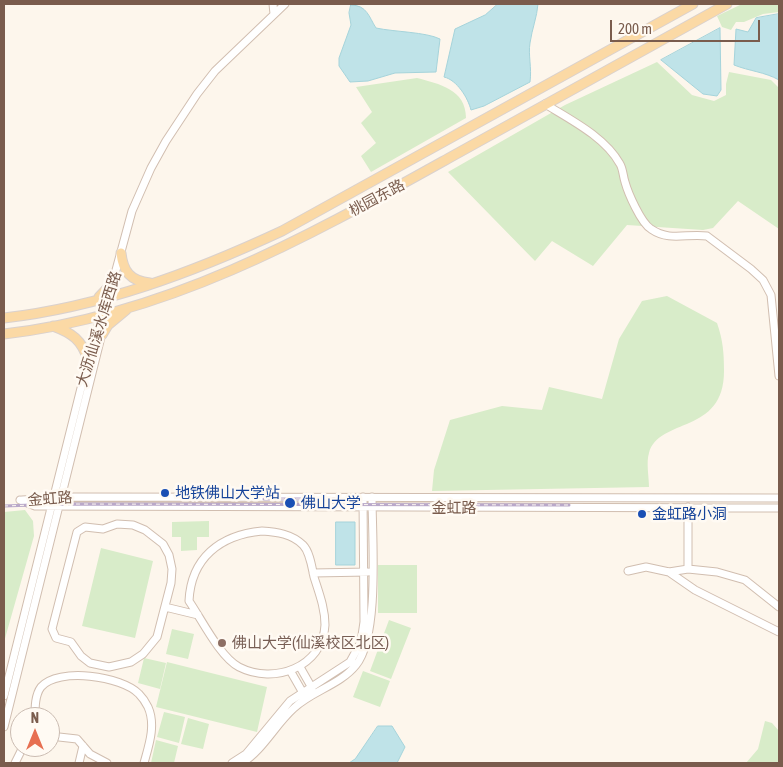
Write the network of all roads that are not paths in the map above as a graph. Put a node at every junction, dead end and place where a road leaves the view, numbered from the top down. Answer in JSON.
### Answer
{"nodes":[{"id":1,"x":273,"y":4,"type":"edge"},
{"id":2,"x":285,"y":4,"type":"edge"},
{"id":3,"x":693,"y":4,"type":"edge"},
{"id":4,"x":726,"y":4,"type":"edge"},
{"id":5,"x":274,"y":14,"type":"junction"},
{"id":6,"x":545,"y":104,"type":"junction"},
{"id":7,"x":121,"y":252,"type":"junction"},
{"id":8,"x":114,"y":281,"type":"junction"},
{"id":9,"x":152,"y":284,"type":"junction"},
{"id":10,"x":109,"y":296,"type":"junction"},
{"id":11,"x":92,"y":300,"type":"junction"},
{"id":12,"x":130,"y":307,"type":"junction"},
{"id":13,"x":776,"y":310,"type":"edge"},
{"id":14,"x":104,"y":314,"type":"junction"},
{"id":15,"x":4,"y":318,"type":"edge"},
{"id":16,"x":53,"y":326,"type":"junction"},
{"id":17,"x":4,"y":334,"type":"edge"},
{"id":18,"x":102,"y":335,"type":"junction"},
{"id":19,"x":88,"y":360,"type":"junction"},
{"id":20,"x":779,"y":376,"type":"edge"},
{"id":21,"x":60,"y":481,"type":"junction"},
{"id":22,"x":57,"y":497,"type":"junction"},
{"id":23,"x":74,"y":497,"type":"junction"},
{"id":24,"x":363,"y":497,"type":"junction"},
{"id":25,"x":372,"y":497,"type":"junction"},
{"id":26,"x":40,"y":498,"type":"junction"},
{"id":27,"x":779,"y":498,"type":"edge"},
{"id":28,"x":55,"y":505,"type":"junction"},
{"id":29,"x":35,"y":506,"type":"junction"},
{"id":30,"x":688,"y":507,"type":"junction"},
{"id":31,"x":364,"y":508,"type":"junction"},
{"id":32,"x":372,"y":508,"type":"junction"},
{"id":33,"x":779,"y":508,"type":"edge"},
{"id":34,"x":47,"y":523,"type":"junction"},
{"id":35,"x":688,"y":569,"type":"junction"},
{"id":36,"x":628,"y":571,"type":"dead end"},
{"id":37,"x":363,"y":572,"type":"junction"},
{"id":38,"x":371,"y":572,"type":"junction"},
{"id":39,"x":669,"y":572,"type":"junction"},
{"id":40,"x":313,"y":573,"type":"junction"},
{"id":41,"x":165,"y":607,"type":"junction"},
{"id":42,"x":779,"y":607,"type":"edge"},
{"id":43,"x":198,"y":615,"type":"junction"},
{"id":44,"x":779,"y":632,"type":"edge"},
{"id":45,"x":96,"y":664,"type":"junction"},
{"id":46,"x":300,"y":667,"type":"junction"},
{"id":47,"x":290,"y":672,"type":"junction"},
{"id":48,"x":94,"y":676,"type":"junction"},
{"id":49,"x":8,"y":685,"type":"edge"},
{"id":50,"x":309,"y":692,"type":"junction"},
{"id":51,"x":4,"y":696,"type":"edge"},
{"id":52,"x":36,"y":707,"type":"edge"},
{"id":53,"x":4,"y":727,"type":"edge"},
{"id":54,"x":60,"y":737,"type":"edge"},
{"id":55,"x":83,"y":746,"type":"junction"},
{"id":56,"x":79,"y":763,"type":"edge"},
{"id":57,"x":107,"y":763,"type":"edge"},
{"id":58,"x":144,"y":763,"type":"edge"},
{"id":59,"x":232,"y":763,"type":"edge"},
{"id":60,"x":242,"y":763,"type":"edge"}],
"edges":[{"from":1,"to":5,"type":"street"},
{"from":2,"to":5,"type":"street","name":"大沥仙溪水库西路"},
{"from":3,"to":9,"type":"main road","name":"桃园东路"},
{"from":4,"to":6,"type":"main road","name":"桃园东路"},
{"from":5,"to":7,"type":"street","name":"大沥仙溪水库西路"},
{"from":6,"to":12,"type":"main road","name":"桃园东路"},
{"from":6,"to":13,"type":"street"},
{"from":7,"to":8,"type":"street","name":"大沥仙溪水库西路"},
{"from":7,"to":9,"type":"main road"},
{"from":8,"to":10,"type":"street","name":"大沥仙溪水库西路"},
{"from":8,"to":11,"type":"main road"},
{"from":9,"to":10,"type":"main road","name":"桃园东路"},
{"from":10,"to":11,"type":"main road","name":"桃园东路"},
{"from":10,"to":14,"type":"street","name":"大沥仙溪水库西路"},
{"from":11,"to":15,"type":"main road","name":"桃园东路"},
{"from":12,"to":14,"type":"main road","name":"桃园东路"},
{"from":12,"to":18,"type":"main road"},
{"from":13,"to":20,"type":"street"},
{"from":14,"to":16,"type":"main road","name":"桃园东路"},
{"from":14,"to":18,"type":"street"},
{"from":14,"to":19,"type":"street","name":"大沥仙溪水库西路"},
{"from":16,"to":17,"type":"main road","name":"桃园东路"},
{"from":16,"to":19,"type":"main road"},
{"from":18,"to":21,"type":"street"},
{"from":19,"to":21,"type":"street","name":"大沥仙溪水库西路"},
{"from":21,"to":22,"type":"street"},
{"from":21,"to":23,"type":"street"},
{"from":21,"to":26,"type":"street"},
{"from":22,"to":23,"type":"street","name":"金虹路"},
{"from":22,"to":26,"type":"street","name":"金虹路"},
{"from":22,"to":28,"type":"street"},
{"from":23,"to":24,"type":"street","name":"金虹路"},
{"from":24,"to":25,"type":"street","name":"金虹路"},
{"from":24,"to":31,"type":"street"},
{"from":25,"to":27,"type":"street","name":"金虹路"},
{"from":25,"to":32,"type":"street"},
{"from":26,"to":29,"type":"street","name":"金虹路"},
{"from":28,"to":29,"type":"street","name":"金虹路"},
{"from":28,"to":31,"type":"street","name":"金虹路"},
{"from":28,"to":34,"type":"street"},
{"from":28,"to":49,"type":"street"},
{"from":29,"to":34,"type":"street"},
{"from":30,"to":32,"type":"street","name":"金虹路"},
{"from":30,"to":33,"type":"street","name":"金虹路"},
{"from":30,"to":35,"type":"street"},
{"from":31,"to":32,"type":"street","name":"金虹路"},
{"from":31,"to":37,"type":"street"},
{"from":32,"to":38,"type":"street"},
{"from":34,"to":49,"type":"street"},
{"from":35,"to":39,"type":"street"},
{"from":35,"to":42,"type":"street"},
{"from":36,"to":39,"type":"street"},
{"from":37,"to":38,"type":"street"},
{"from":37,"to":40,"type":"street"},
{"from":37,"to":50,"type":"street"},
{"from":38,"to":50,"type":"street"},
{"from":39,"to":44,"type":"street"},
{"from":40,"to":43,"type":"street"},
{"from":40,"to":46,"type":"street"},
{"from":41,"to":43,"type":"street"},
{"from":41,"to":45,"type":"street"},
{"from":41,"to":45,"type":"street"},
{"from":43,"to":47,"type":"street"},
{"from":45,"to":48,"type":"street"},
{"from":46,"to":47,"type":"street"},
{"from":46,"to":50,"type":"street"},
{"from":47,"to":50,"type":"street"},
{"from":48,"to":52,"type":"street"},
{"from":48,"to":58,"type":"street"},
{"from":49,"to":51,"type":"street"},
{"from":49,"to":53,"type":"street"},
{"from":50,"to":59,"type":"street"},
{"from":50,"to":60,"type":"street"},
{"from":54,"to":55,"type":"street"},
{"from":55,"to":56,"type":"street"},
{"from":55,"to":57,"type":"street"}]}
